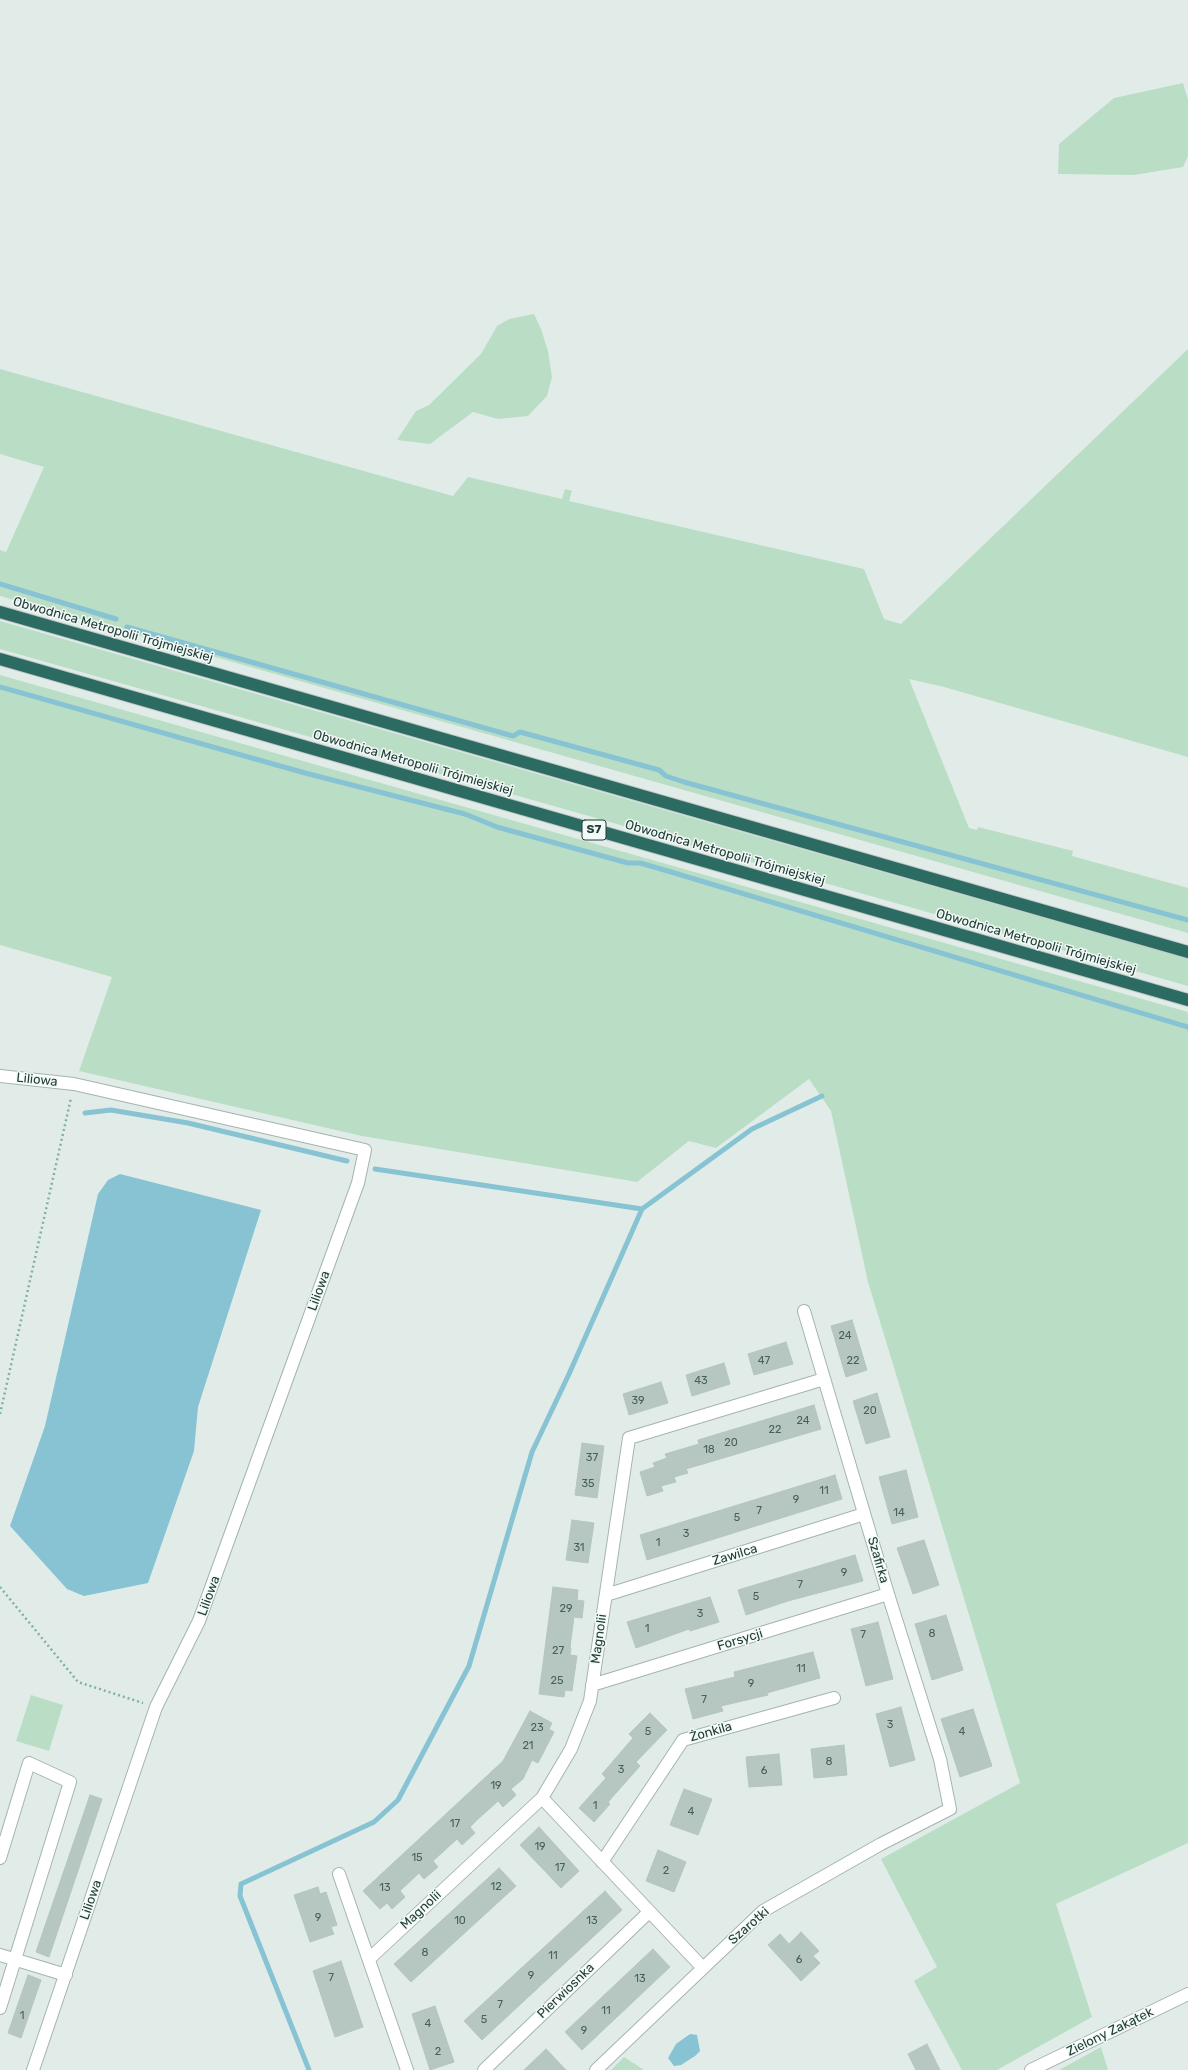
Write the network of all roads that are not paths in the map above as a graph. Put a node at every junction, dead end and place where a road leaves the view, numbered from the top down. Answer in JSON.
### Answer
{"nodes":[{"id":1,"x":0,"y":612,"type":"edge"},
{"id":2,"x":0,"y":659,"type":"edge"},
{"id":3,"x":1188,"y":952,"type":"edge"},
{"id":4,"x":1188,"y":1000,"type":"edge"},
{"id":5,"x":0,"y":1076,"type":"edge"},
{"id":6,"x":804,"y":1311,"type":"dead end"},
{"id":7,"x":824,"y":1379,"type":"junction"},
{"id":8,"x":864,"y":1514,"type":"junction"},
{"id":9,"x":888,"y":1594,"type":"junction"},
{"id":10,"x":606,"y":1595,"type":"junction"},
{"id":11,"x":592,"y":1685,"type":"junction"},
{"id":12,"x":834,"y":1698,"type":"dead end"},
{"id":13,"x":542,"y":1798,"type":"junction"},
{"id":14,"x":950,"y":1809,"type":"joint"},
{"id":15,"x":0,"y":1858,"type":"edge"},
{"id":16,"x":602,"y":1862,"type":"junction"},
{"id":17,"x":339,"y":1874,"type":"dead end"},
{"id":18,"x":649,"y":1912,"type":"junction"},
{"id":19,"x":0,"y":1956,"type":"edge"},
{"id":20,"x":369,"y":1959,"type":"junction"},
{"id":21,"x":15,"y":1960,"type":"junction"},
{"id":22,"x":703,"y":1968,"type":"junction"},
{"id":23,"x":66,"y":1975,"type":"junction"},
{"id":24,"x":1188,"y":1994,"type":"edge"},
{"id":25,"x":0,"y":2008,"type":"edge"},
{"id":26,"x":33,"y":2070,"type":"edge"},
{"id":27,"x":407,"y":2070,"type":"edge"},
{"id":28,"x":484,"y":2070,"type":"edge"},
{"id":29,"x":596,"y":2070,"type":"edge"},
{"id":30,"x":1031,"y":2070,"type":"edge"}],
"edges":[{"from":1,"to":3,"type":"highway","name":"Obwodnica Metropolii Trójmiejskiej"},
{"from":2,"to":4,"type":"highway","name":"Obwodnica Metropolii Trójmiejskiej","number":"S7"},
{"from":5,"to":23,"type":"street","name":"Liliowa"},
{"from":6,"to":7,"type":"street","name":"Szafirka"},
{"from":7,"to":8,"type":"street","name":"Szafirka"},
{"from":7,"to":10,"type":"street","name":"Magnolii"},
{"from":8,"to":9,"type":"street","name":"Szafirka"},
{"from":8,"to":10,"type":"street","name":"Zawilca"},
{"from":9,"to":11,"type":"street","name":"Forsycji"},
{"from":9,"to":14,"type":"street","name":"Szafirka"},
{"from":10,"to":11,"type":"street","name":"Magnolii"},
{"from":11,"to":13,"type":"street","name":"Magnolii"},
{"from":12,"to":16,"type":"street","name":"Żonkila"},
{"from":13,"to":16,"type":"street"},
{"from":13,"to":20,"type":"street","name":"Magnolii"},
{"from":14,"to":22,"type":"street","name":"Szarotki"},
{"from":15,"to":21,"type":"street"},
{"from":16,"to":18,"type":"street"},
{"from":17,"to":20,"type":"street"},
{"from":18,"to":22,"type":"street"},
{"from":18,"to":28,"type":"street","name":"Pierwiosnka"},
{"from":19,"to":21,"type":"street"},
{"from":20,"to":27,"type":"street"},
{"from":21,"to":23,"type":"street"},
{"from":21,"to":25,"type":"street"},
{"from":22,"to":29,"type":"street","name":"Szarotki"},
{"from":23,"to":26,"type":"street","name":"Liliowa"},
{"from":24,"to":30,"type":"street","name":"Zielony Zakątek"}]}
